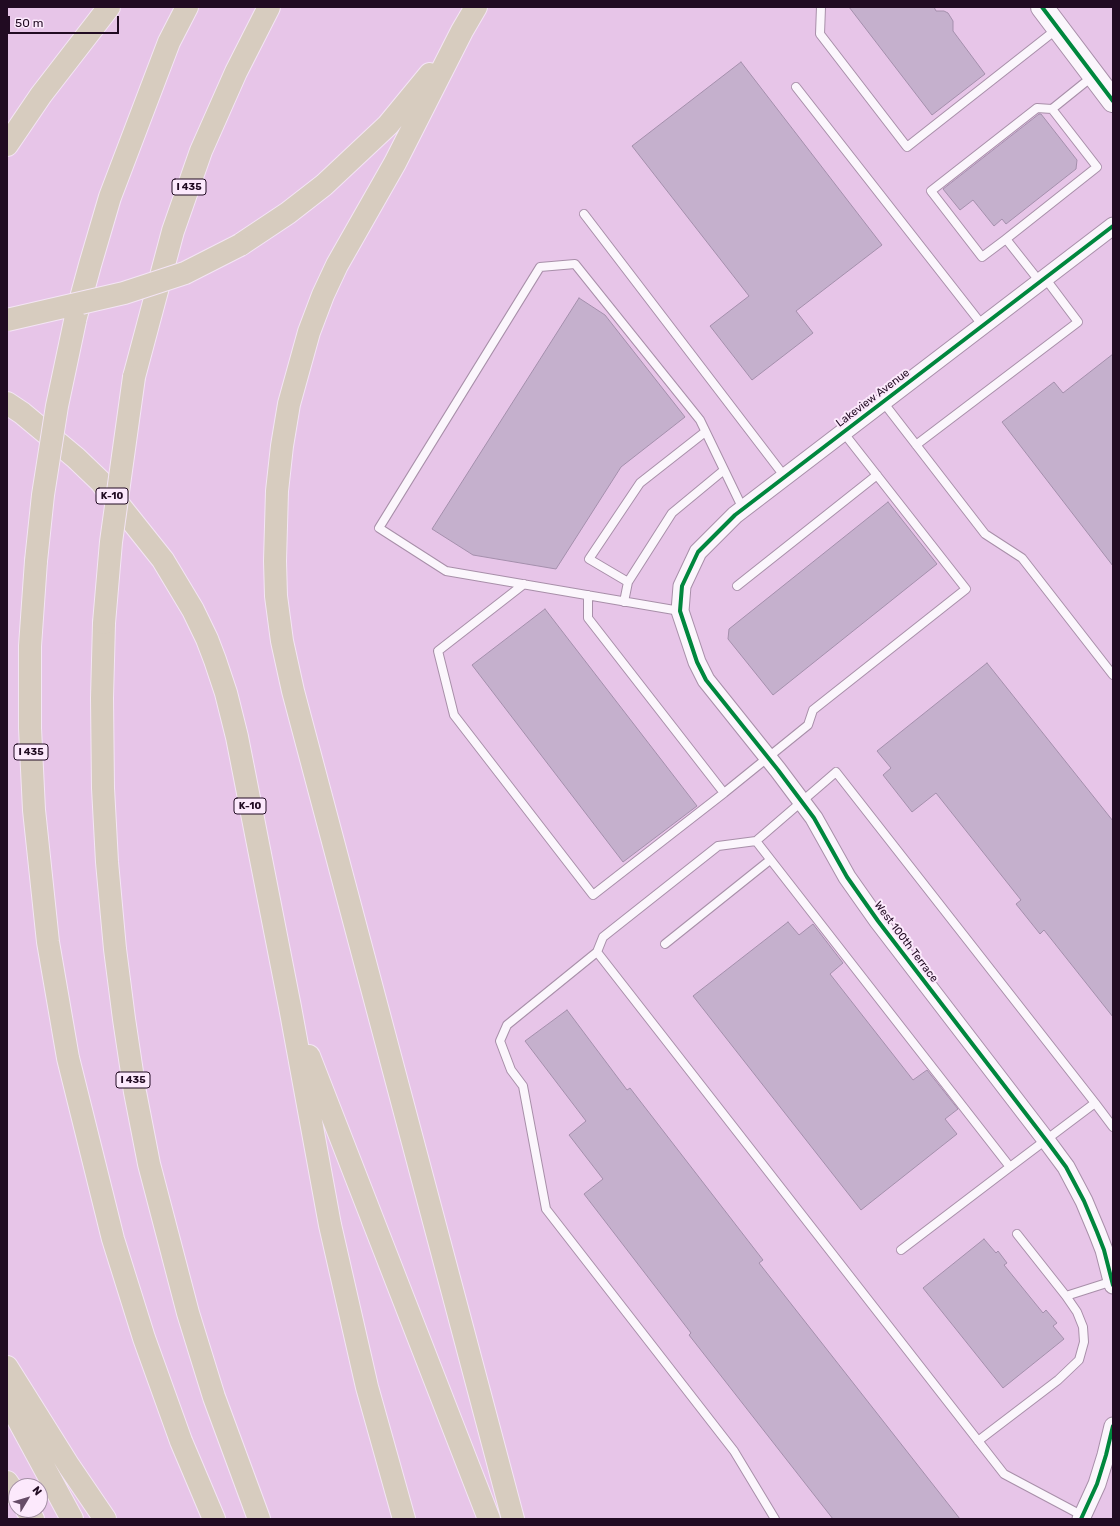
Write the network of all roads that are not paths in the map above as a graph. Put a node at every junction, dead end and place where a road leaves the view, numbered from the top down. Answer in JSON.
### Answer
{"nodes":[{"id":1,"x":109,"y":7,"type":"edge"},
{"id":2,"x":187,"y":7,"type":"edge"},
{"id":3,"x":269,"y":7,"type":"edge"},
{"id":4,"x":476,"y":7,"type":"edge"},
{"id":5,"x":822,"y":7,"type":"edge"},
{"id":6,"x":1042,"y":7,"type":"edge"},
{"id":7,"x":1058,"y":28,"type":"junction"},
{"id":8,"x":462,"y":31,"type":"junction"},
{"id":9,"x":1094,"y":76,"type":"junction"},
{"id":10,"x":796,"y":87,"type":"dead end"},
{"id":11,"x":1113,"y":101,"type":"edge"},
{"id":12,"x":1052,"y":109,"type":"junction"},
{"id":13,"x":7,"y":145,"type":"edge"},
{"id":14,"x":584,"y":214,"type":"dead end"},
{"id":15,"x":1113,"y":226,"type":"edge"},
{"id":16,"x":1006,"y":239,"type":"junction"},
{"id":17,"x":1042,"y":280,"type":"junction"},
{"id":18,"x":7,"y":320,"type":"edge"},
{"id":19,"x":982,"y":326,"type":"junction"},
{"id":20,"x":883,"y":402,"type":"junction"},
{"id":21,"x":7,"y":403,"type":"edge"},
{"id":22,"x":705,"y":432,"type":"junction"},
{"id":23,"x":843,"y":432,"type":"junction"},
{"id":24,"x":916,"y":445,"type":"junction"},
{"id":25,"x":724,"y":470,"type":"junction"},
{"id":26,"x":877,"y":475,"type":"junction"},
{"id":27,"x":785,"y":477,"type":"junction"},
{"id":28,"x":743,"y":509,"type":"junction"},
{"id":29,"x":628,"y":582,"type":"junction"},
{"id":30,"x":524,"y":584,"type":"junction"},
{"id":31,"x":737,"y":586,"type":"dead end"},
{"id":32,"x":588,"y":595,"type":"junction"},
{"id":33,"x":624,"y":602,"type":"junction"},
{"id":34,"x":680,"y":611,"type":"junction"},
{"id":35,"x":1113,"y":675,"type":"edge"},
{"id":36,"x":768,"y":758,"type":"junction"},
{"id":37,"x":724,"y":793,"type":"junction"},
{"id":38,"x":801,"y":801,"type":"junction"},
{"id":39,"x":756,"y":841,"type":"junction"},
{"id":40,"x":770,"y":860,"type":"junction"},
{"id":41,"x":665,"y":944,"type":"dead end"},
{"id":42,"x":597,"y":952,"type":"junction"},
{"id":43,"x":290,"y":1007,"type":"junction"},
{"id":44,"x":1094,"y":1103,"type":"junction"},
{"id":45,"x":1113,"y":1126,"type":"edge"},
{"id":46,"x":1046,"y":1140,"type":"junction"},
{"id":47,"x":1010,"y":1167,"type":"junction"},
{"id":48,"x":1017,"y":1234,"type":"dead end"},
{"id":49,"x":901,"y":1250,"type":"dead end"},
{"id":50,"x":1113,"y":1282,"type":"edge"},
{"id":51,"x":1066,"y":1296,"type":"junction"},
{"id":52,"x":7,"y":1367,"type":"edge"},
{"id":53,"x":7,"y":1399,"type":"edge"},
{"id":54,"x":1113,"y":1426,"type":"edge"},
{"id":55,"x":978,"y":1440,"type":"junction"},
{"id":56,"x":1082,"y":1518,"type":"edge"},
{"id":57,"x":72,"y":1519,"type":"edge"},
{"id":58,"x":105,"y":1519,"type":"edge"},
{"id":59,"x":214,"y":1519,"type":"edge"},
{"id":60,"x":260,"y":1519,"type":"edge"},
{"id":61,"x":404,"y":1519,"type":"edge"},
{"id":62,"x":490,"y":1519,"type":"edge"},
{"id":63,"x":514,"y":1519,"type":"edge"},
{"id":64,"x":775,"y":1519,"type":"edge"}],
"edges":[{"from":1,"to":13,"type":"highway"},
{"from":2,"to":59,"type":"highway","number":"I 435","bridge":true},
{"from":3,"to":60,"type":"highway","number":"I 435","bridge":true},
{"from":4,"to":8,"type":"highway"},
{"from":5,"to":7,"type":"lane"},
{"from":6,"to":7,"type":"street"},
{"from":7,"to":9,"type":"street"},
{"from":8,"to":18,"type":"highway","bridge":true},
{"from":8,"to":63,"type":"highway"},
{"from":9,"to":11,"type":"street"},
{"from":9,"to":12,"type":"lane"},
{"from":10,"to":19,"type":"lane"},
{"from":12,"to":16,"type":"lane"},
{"from":12,"to":16,"type":"lane"},
{"from":14,"to":27,"type":"lane"},
{"from":15,"to":17,"type":"street","name":"Lakeview Avenue"},
{"from":16,"to":17,"type":"lane"},
{"from":17,"to":19,"type":"street","name":"Lakeview Avenue"},
{"from":17,"to":24,"type":"lane"},
{"from":19,"to":20,"type":"street","name":"Lakeview Avenue"},
{"from":20,"to":23,"type":"street","name":"Lakeview Avenue"},
{"from":20,"to":24,"type":"lane"},
{"from":21,"to":43,"type":"highway","number":"K-10"},
{"from":22,"to":25,"type":"lane"},
{"from":22,"to":29,"type":"lane"},
{"from":22,"to":30,"type":"lane"},
{"from":23,"to":26,"type":"lane"},
{"from":23,"to":27,"type":"street","name":"Lakeview Avenue"},
{"from":24,"to":35,"type":"lane"},
{"from":25,"to":28,"type":"lane"},
{"from":25,"to":29,"type":"lane"},
{"from":26,"to":31,"type":"lane"},
{"from":26,"to":36,"type":"lane"},
{"from":27,"to":28,"type":"street","name":"Lakeview Avenue"},
{"from":28,"to":34,"type":"street","name":"Lakeview Avenue"},
{"from":29,"to":33,"type":"lane"},
{"from":30,"to":32,"type":"lane"},
{"from":30,"to":37,"type":"lane"},
{"from":32,"to":33,"type":"lane"},
{"from":32,"to":37,"type":"lane"},
{"from":33,"to":34,"type":"lane"},
{"from":34,"to":36,"type":"street","name":"West 100th Terrace"},
{"from":36,"to":37,"type":"lane"},
{"from":36,"to":38,"type":"street","name":"West 100th Terrace"},
{"from":38,"to":39,"type":"lane"},
{"from":38,"to":44,"type":"lane"},
{"from":38,"to":46,"type":"street","name":"West 100th Terrace"},
{"from":39,"to":40,"type":"lane"},
{"from":39,"to":42,"type":"lane"},
{"from":40,"to":41,"type":"lane"},
{"from":40,"to":47,"type":"lane"},
{"from":42,"to":55,"type":"lane"},
{"from":42,"to":64,"type":"lane"},
{"from":43,"to":61,"type":"highway"},
{"from":43,"to":62,"type":"highway"},
{"from":44,"to":45,"type":"lane"},
{"from":44,"to":46,"type":"lane"},
{"from":46,"to":47,"type":"lane"},
{"from":46,"to":50,"type":"street","name":"West 100th Terrace"},
{"from":47,"to":49,"type":"lane"},
{"from":48,"to":51,"type":"lane"},
{"from":50,"to":51,"type":"lane"},
{"from":51,"to":55,"type":"lane"},
{"from":52,"to":58,"type":"highway"},
{"from":53,"to":57,"type":"highway"},
{"from":54,"to":56,"type":"street"},
{"from":55,"to":56,"type":"lane"}]}
